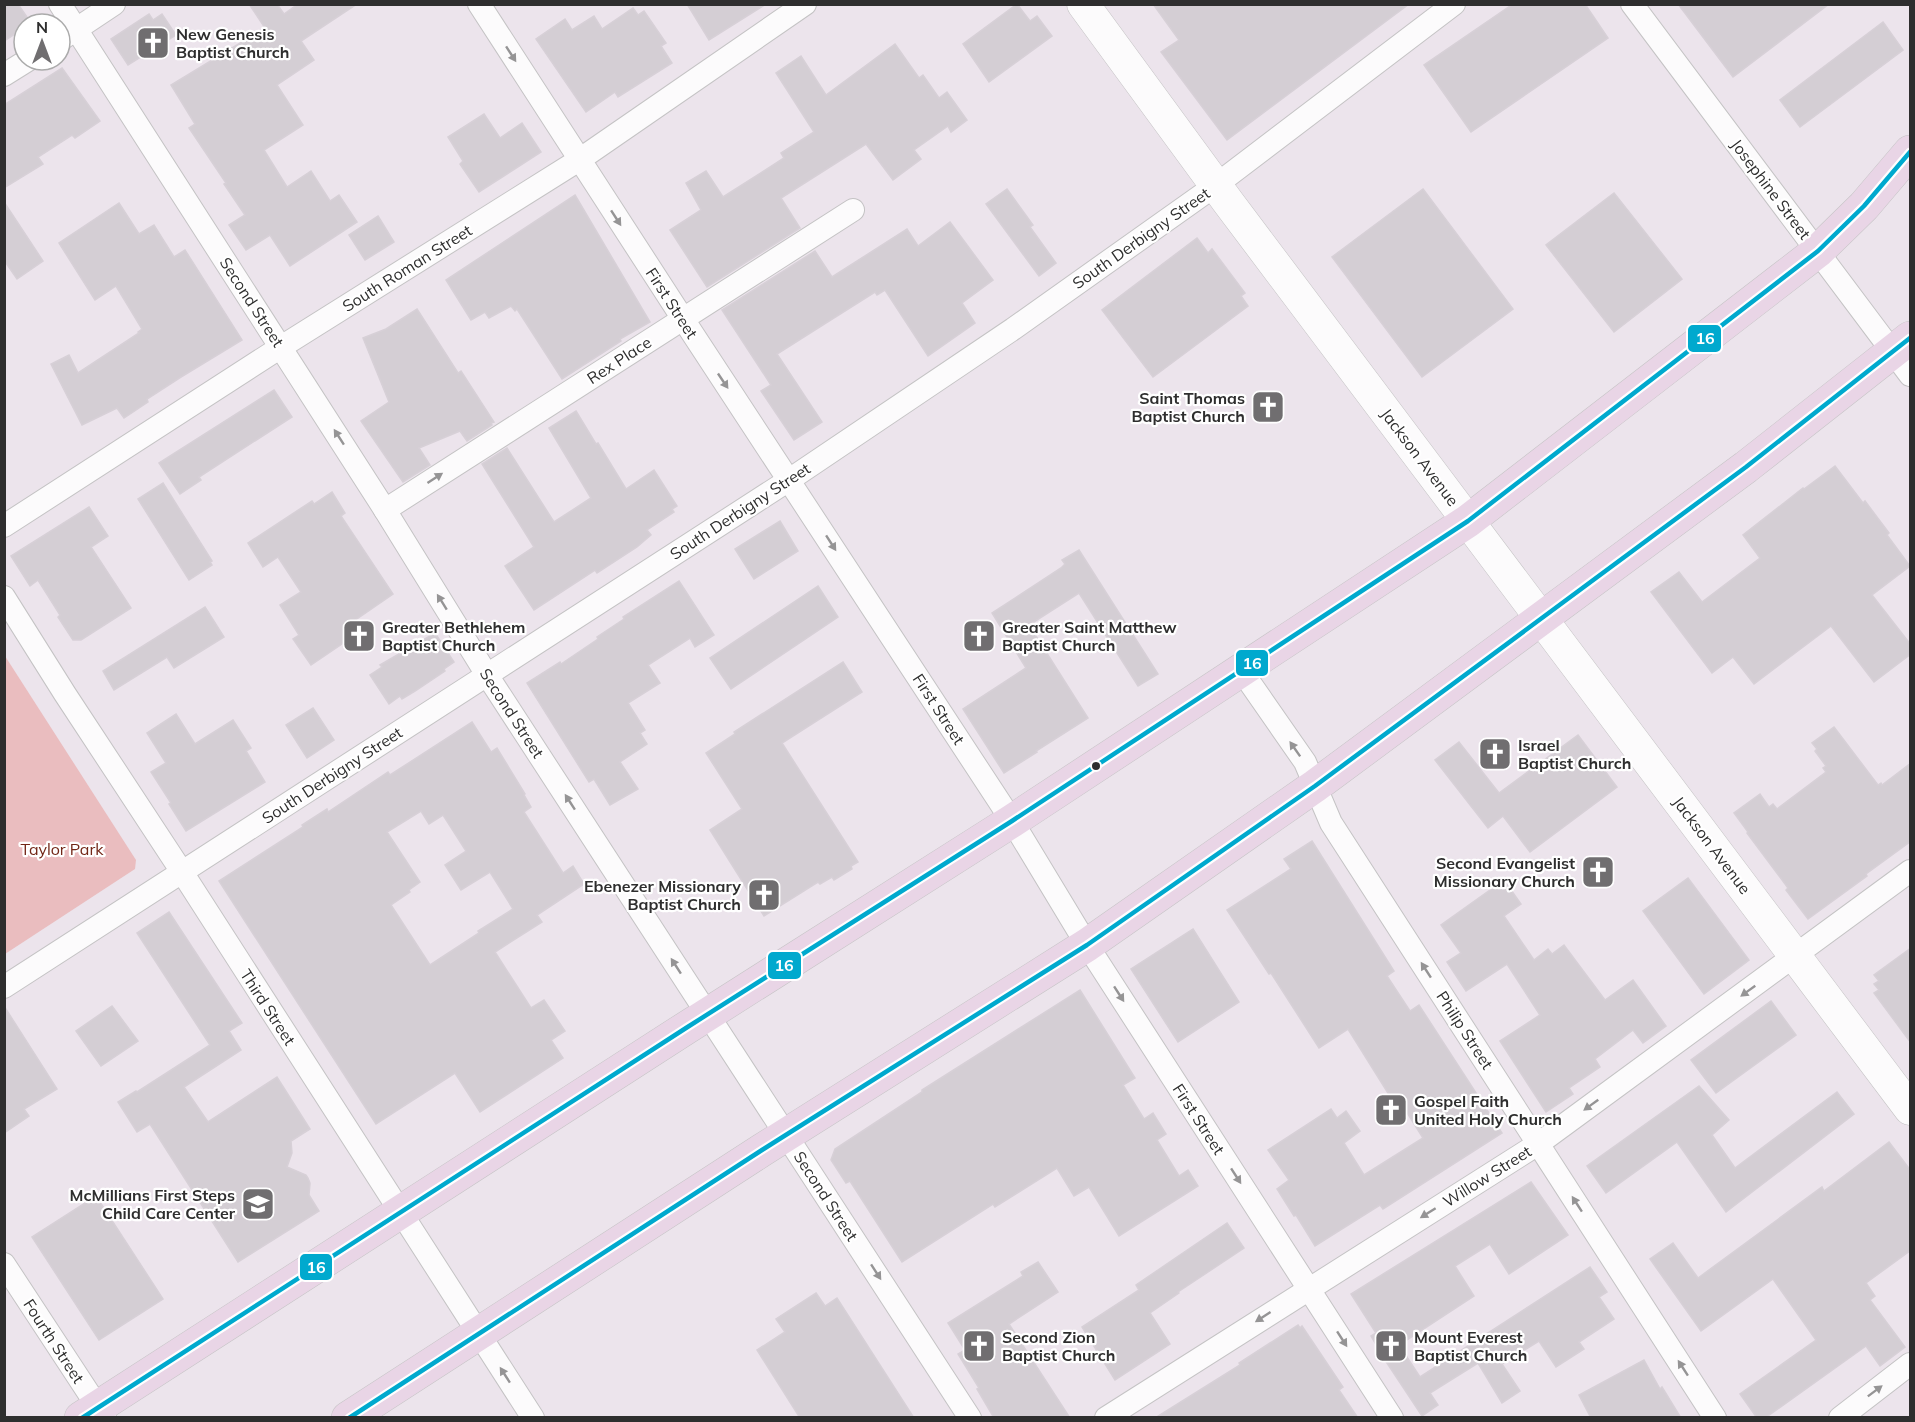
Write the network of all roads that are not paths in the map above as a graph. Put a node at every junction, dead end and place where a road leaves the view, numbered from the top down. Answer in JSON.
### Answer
{"nodes":[{"id":1,"x":114,"y":4,"type":"edge"},
{"id":2,"x":479,"y":4,"type":"edge"},
{"id":3,"x":805,"y":4,"type":"edge"},
{"id":4,"x":1083,"y":4,"type":"edge"},
{"id":5,"x":1454,"y":4,"type":"edge"},
{"id":6,"x":1632,"y":4,"type":"edge"},
{"id":7,"x":72,"y":32,"type":"edge"},
{"id":8,"x":72,"y":41,"type":"edge"},
{"id":9,"x":1911,"y":152,"type":"edge"},
{"id":10,"x":579,"y":160,"type":"junction"},
{"id":11,"x":1216,"y":185,"type":"junction"},
{"id":12,"x":853,"y":210,"type":"dead end"},
{"id":13,"x":1818,"y":250,"type":"junction"},
{"id":14,"x":683,"y":319,"type":"junction"},
{"id":15,"x":281,"y":347,"type":"junction"},
{"id":16,"x":1905,"y":355,"type":"edge"},
{"id":17,"x":789,"y":480,"type":"junction"},
{"id":18,"x":386,"y":510,"type":"junction"},
{"id":19,"x":1468,"y":520,"type":"junction"},
{"id":20,"x":4,"y":526,"type":"edge"},
{"id":21,"x":4,"y":597,"type":"edge"},
{"id":22,"x":1542,"y":619,"type":"junction"},
{"id":23,"x":1241,"y":670,"type":"junction"},
{"id":24,"x":487,"y":675,"type":"junction"},
{"id":25,"x":1315,"y":786,"type":"junction"},
{"id":26,"x":1012,"y":821,"type":"junction"},
{"id":27,"x":1911,"y":871,"type":"edge"},
{"id":28,"x":182,"y":872,"type":"junction"},
{"id":29,"x":1087,"y":945,"type":"junction"},
{"id":30,"x":1796,"y":956,"type":"junction"},
{"id":31,"x":4,"y":987,"type":"edge"},
{"id":32,"x":707,"y":1015,"type":"junction"},
{"id":33,"x":1911,"y":1109,"type":"edge"},
{"id":34,"x":787,"y":1135,"type":"junction"},
{"id":35,"x":1538,"y":1144,"type":"junction"},
{"id":36,"x":400,"y":1212,"type":"junction"},
{"id":37,"x":4,"y":1264,"type":"edge"},
{"id":38,"x":1309,"y":1288,"type":"junction"},
{"id":39,"x":478,"y":1332,"type":"junction"},
{"id":40,"x":1911,"y":1364,"type":"edge"},
{"id":41,"x":94,"y":1414,"type":"edge"},
{"id":42,"x":348,"y":1418,"type":"edge"},
{"id":43,"x":532,"y":1418,"type":"edge"},
{"id":44,"x":970,"y":1418,"type":"edge"},
{"id":45,"x":1106,"y":1418,"type":"edge"},
{"id":46,"x":1392,"y":1418,"type":"edge"},
{"id":47,"x":1714,"y":1418,"type":"edge"},
{"id":48,"x":1840,"y":1418,"type":"edge"}],
"edges":[{"from":1,"to":7,"type":"street"},
{"from":2,"to":10,"type":"street","name":"First Street","one_way":true},
{"from":3,"to":10,"type":"street","name":"South Roman Street"},
{"from":4,"to":11,"type":"street","name":"Jackson Avenue"},
{"from":5,"to":11,"type":"street","name":"South Derbigny Street"},
{"from":6,"to":13,"type":"street","name":"Josephine Street"},
{"from":8,"to":15,"type":"street","name":"Second Street"},
{"from":9,"to":13,"type":"main road"},
{"from":10,"to":14,"type":"street","name":"First Street","one_way":true},
{"from":10,"to":15,"type":"street","name":"South Roman Street"},
{"from":11,"to":17,"type":"street","name":"South Derbigny Street"},
{"from":11,"to":19,"type":"street","name":"Jackson Avenue"},
{"from":12,"to":14,"type":"street","name":"Rex Place"},
{"from":13,"to":16,"type":"street","name":"Josephine Street"},
{"from":13,"to":19,"type":"main road"},
{"from":14,"to":17,"type":"street","name":"First Street","one_way":true},
{"from":18,"to":14,"type":"street","name":"Rex Place","one_way":true},
{"from":18,"to":15,"type":"street","name":"Second Street","one_way":true},
{"from":15,"to":20,"type":"street","name":"South Roman Street"},
{"from":16,"to":22,"type":"main road"},
{"from":17,"to":24,"type":"street","name":"South Derbigny Street"},
{"from":17,"to":26,"type":"street","name":"First Street","one_way":true},
{"from":24,"to":18,"type":"street","name":"Second Street","one_way":true},
{"from":19,"to":22,"type":"street","name":"Jackson Avenue"},
{"from":19,"to":23,"type":"main road"},
{"from":21,"to":28,"type":"street","name":"Third Street"},
{"from":22,"to":25,"type":"main road"},
{"from":22,"to":30,"type":"street","name":"Jackson Avenue"},
{"from":25,"to":23,"type":"street","name":"Philip Street","one_way":true},
{"from":23,"to":26,"type":"main road"},
{"from":24,"to":28,"type":"street","name":"South Derbigny Street"},
{"from":32,"to":24,"type":"street","name":"Second Street","one_way":true},
{"from":25,"to":29,"type":"main road"},
{"from":35,"to":25,"type":"street","name":"Philip Street","one_way":true},
{"from":26,"to":29,"type":"street","name":"First Street"},
{"from":26,"to":32,"type":"main road"},
{"from":27,"to":30,"type":"street","name":"Willow Street"},
{"from":28,"to":31,"type":"street","name":"South Derbigny Street"},
{"from":28,"to":36,"type":"street","name":"Third Street"},
{"from":29,"to":34,"type":"main road"},
{"from":29,"to":38,"type":"street","name":"First Street","one_way":true},
{"from":30,"to":33,"type":"street","name":"Jackson Avenue"},
{"from":30,"to":35,"type":"street","name":"Willow Street","one_way":true},
{"from":32,"to":34,"type":"street","name":"Second Street"},
{"from":32,"to":36,"type":"main road"},
{"from":34,"to":39,"type":"main road"},
{"from":34,"to":44,"type":"street","name":"Second Street","one_way":true},
{"from":35,"to":38,"type":"street","name":"Willow Street","one_way":true},
{"from":47,"to":35,"type":"street","name":"Philip Street","one_way":true},
{"from":36,"to":39,"type":"street","name":"Third Street"},
{"from":36,"to":41,"type":"main road"},
{"from":37,"to":41,"type":"street","name":"Fourth Street"},
{"from":38,"to":45,"type":"street","name":"Willow Street","one_way":true},
{"from":38,"to":46,"type":"street","name":"First Street","one_way":true},
{"from":39,"to":42,"type":"main road"},
{"from":43,"to":39,"type":"street","name":"Third Street","one_way":true},
{"from":48,"to":40,"type":"street","one_way":true}]}
